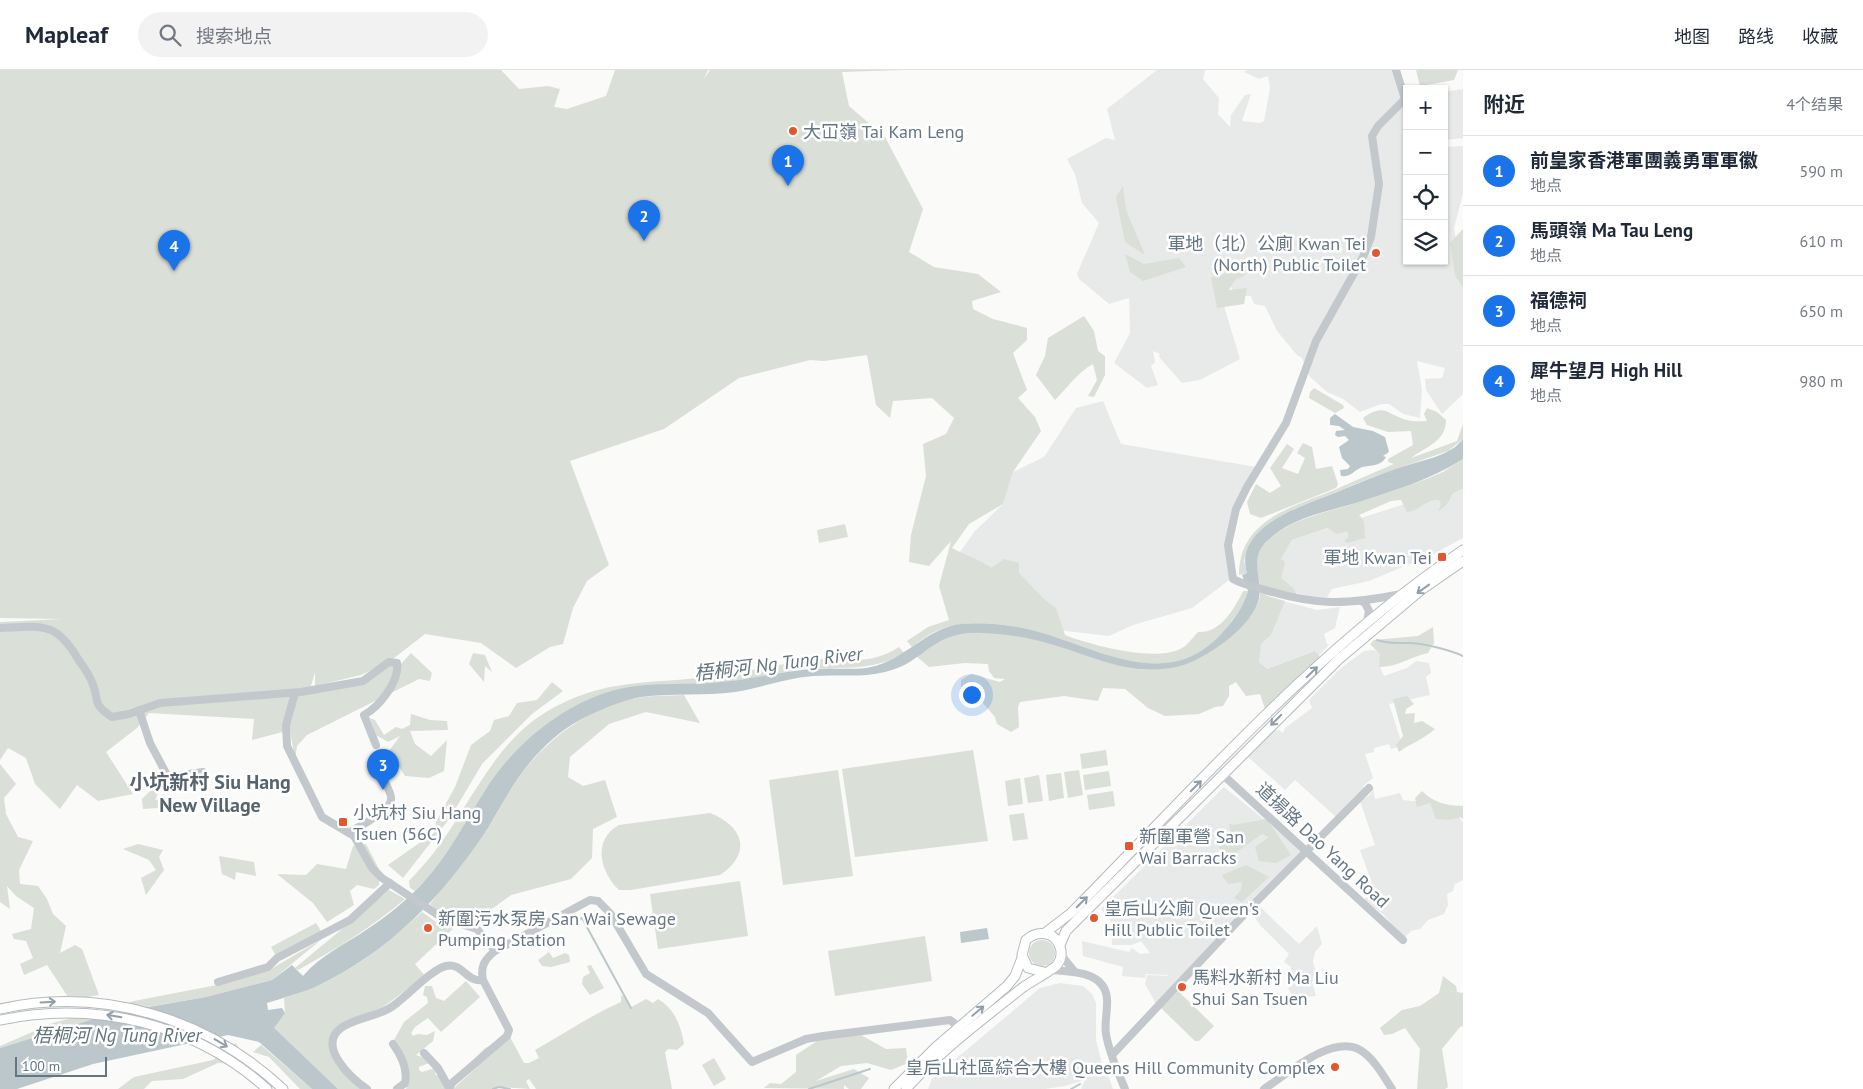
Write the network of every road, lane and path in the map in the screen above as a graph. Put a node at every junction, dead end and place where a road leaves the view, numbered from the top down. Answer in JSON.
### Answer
{"nodes":[{"id":1,"x":1396,"y":70,"type":"edge"},
{"id":2,"x":1463,"y":550,"type":"edge"},
{"id":3,"x":1463,"y":561,"type":"edge"},
{"id":4,"x":1402,"y":594,"type":"junction"},
{"id":5,"x":1360,"y":601,"type":"junction"},
{"id":6,"x":1367,"y":622,"type":"junction"},
{"id":7,"x":0,"y":628,"type":"edge"},
{"id":8,"x":295,"y":693,"type":"junction"},
{"id":9,"x":139,"y":710,"type":"junction"},
{"id":10,"x":376,"y":745,"type":"dead end"},
{"id":11,"x":203,"y":772,"type":"dead end"},
{"id":12,"x":1222,"y":774,"type":"junction"},
{"id":13,"x":386,"y":784,"type":"dead end"},
{"id":14,"x":1369,"y":788,"type":"dead end"},
{"id":15,"x":350,"y":832,"type":"junction"},
{"id":16,"x":1307,"y":851,"type":"junction"},
{"id":17,"x":392,"y":885,"type":"junction"},
{"id":18,"x":1045,"y":934,"type":"junction"},
{"id":19,"x":1403,"y":940,"type":"dead end"},
{"id":20,"x":1060,"y":945,"type":"junction"},
{"id":21,"x":495,"y":951,"type":"junction"},
{"id":22,"x":1061,"y":955,"type":"junction"},
{"id":23,"x":1022,"y":958,"type":"junction"},
{"id":24,"x":1048,"y":971,"type":"junction"},
{"id":25,"x":1074,"y":971,"type":"junction"},
{"id":26,"x":483,"y":980,"type":"junction"},
{"id":27,"x":218,"y":982,"type":"dead end"},
{"id":28,"x":0,"y":1009,"type":"edge"},
{"id":29,"x":0,"y":1020,"type":"edge"},
{"id":30,"x":959,"y":1027,"type":"junction"},
{"id":31,"x":393,"y":1044,"type":"dead end"},
{"id":32,"x":424,"y":1053,"type":"dead end"},
{"id":33,"x":1112,"y":1055,"type":"junction"},
{"id":34,"x":449,"y":1088,"type":"edge"},
{"id":35,"x":267,"y":1089,"type":"edge"},
{"id":36,"x":282,"y":1089,"type":"edge"},
{"id":37,"x":367,"y":1089,"type":"edge"},
{"id":38,"x":397,"y":1089,"type":"edge"},
{"id":39,"x":894,"y":1089,"type":"edge"},
{"id":40,"x":906,"y":1089,"type":"edge"},
{"id":41,"x":1125,"y":1089,"type":"edge"},
{"id":42,"x":1264,"y":1089,"type":"edge"},
{"id":43,"x":1392,"y":1089,"type":"edge"}],
"edges":[{"from":1,"to":5,"type":"street"},
{"from":2,"to":4,"type":"main road"},
{"from":3,"to":12,"type":"main road","one_way":true},
{"from":4,"to":5,"type":"street"},
{"from":4,"to":6,"type":"main road"},
{"from":5,"to":6,"type":"street"},
{"from":18,"to":6,"type":"main road","one_way":true},
{"from":7,"to":9,"type":"street"},
{"from":8,"to":9,"type":"street"},
{"from":8,"to":10,"type":"street"},
{"from":8,"to":15,"type":"street"},
{"from":9,"to":11,"type":"street"},
{"from":12,"to":16,"type":"street","name":"道揚路 Dao Yang Road"},
{"from":12,"to":20,"type":"main road"},
{"from":13,"to":15,"type":"street"},
{"from":14,"to":16,"type":"street"},
{"from":15,"to":17,"type":"street"},
{"from":16,"to":19,"type":"street","name":"道揚路 Dao Yang Road"},
{"from":16,"to":33,"type":"street"},
{"from":17,"to":21,"type":"street"},
{"from":17,"to":27,"type":"street"},
{"from":18,"to":20,"type":"main road"},
{"from":18,"to":23,"type":"main road"},
{"from":20,"to":22,"type":"main road"},
{"from":21,"to":26,"type":"street"},
{"from":21,"to":30,"type":"street"},
{"from":22,"to":24,"type":"main road"},
{"from":22,"to":25,"type":"street"},
{"from":23,"to":24,"type":"main road"},
{"from":30,"to":23,"type":"main road","one_way":true},
{"from":24,"to":25,"type":"street"},
{"from":24,"to":40,"type":"main road"},
{"from":25,"to":33,"type":"street"},
{"from":26,"to":34,"type":"street"},
{"from":26,"to":37,"type":"street"},
{"from":28,"to":36,"type":"main road","one_way":true},
{"from":35,"to":29,"type":"main road","one_way":true},
{"from":30,"to":39,"type":"main road"},
{"from":31,"to":38,"type":"street"},
{"from":32,"to":34,"type":"street"},
{"from":33,"to":41,"type":"street"},
{"from":42,"to":43,"type":"street"}]}
